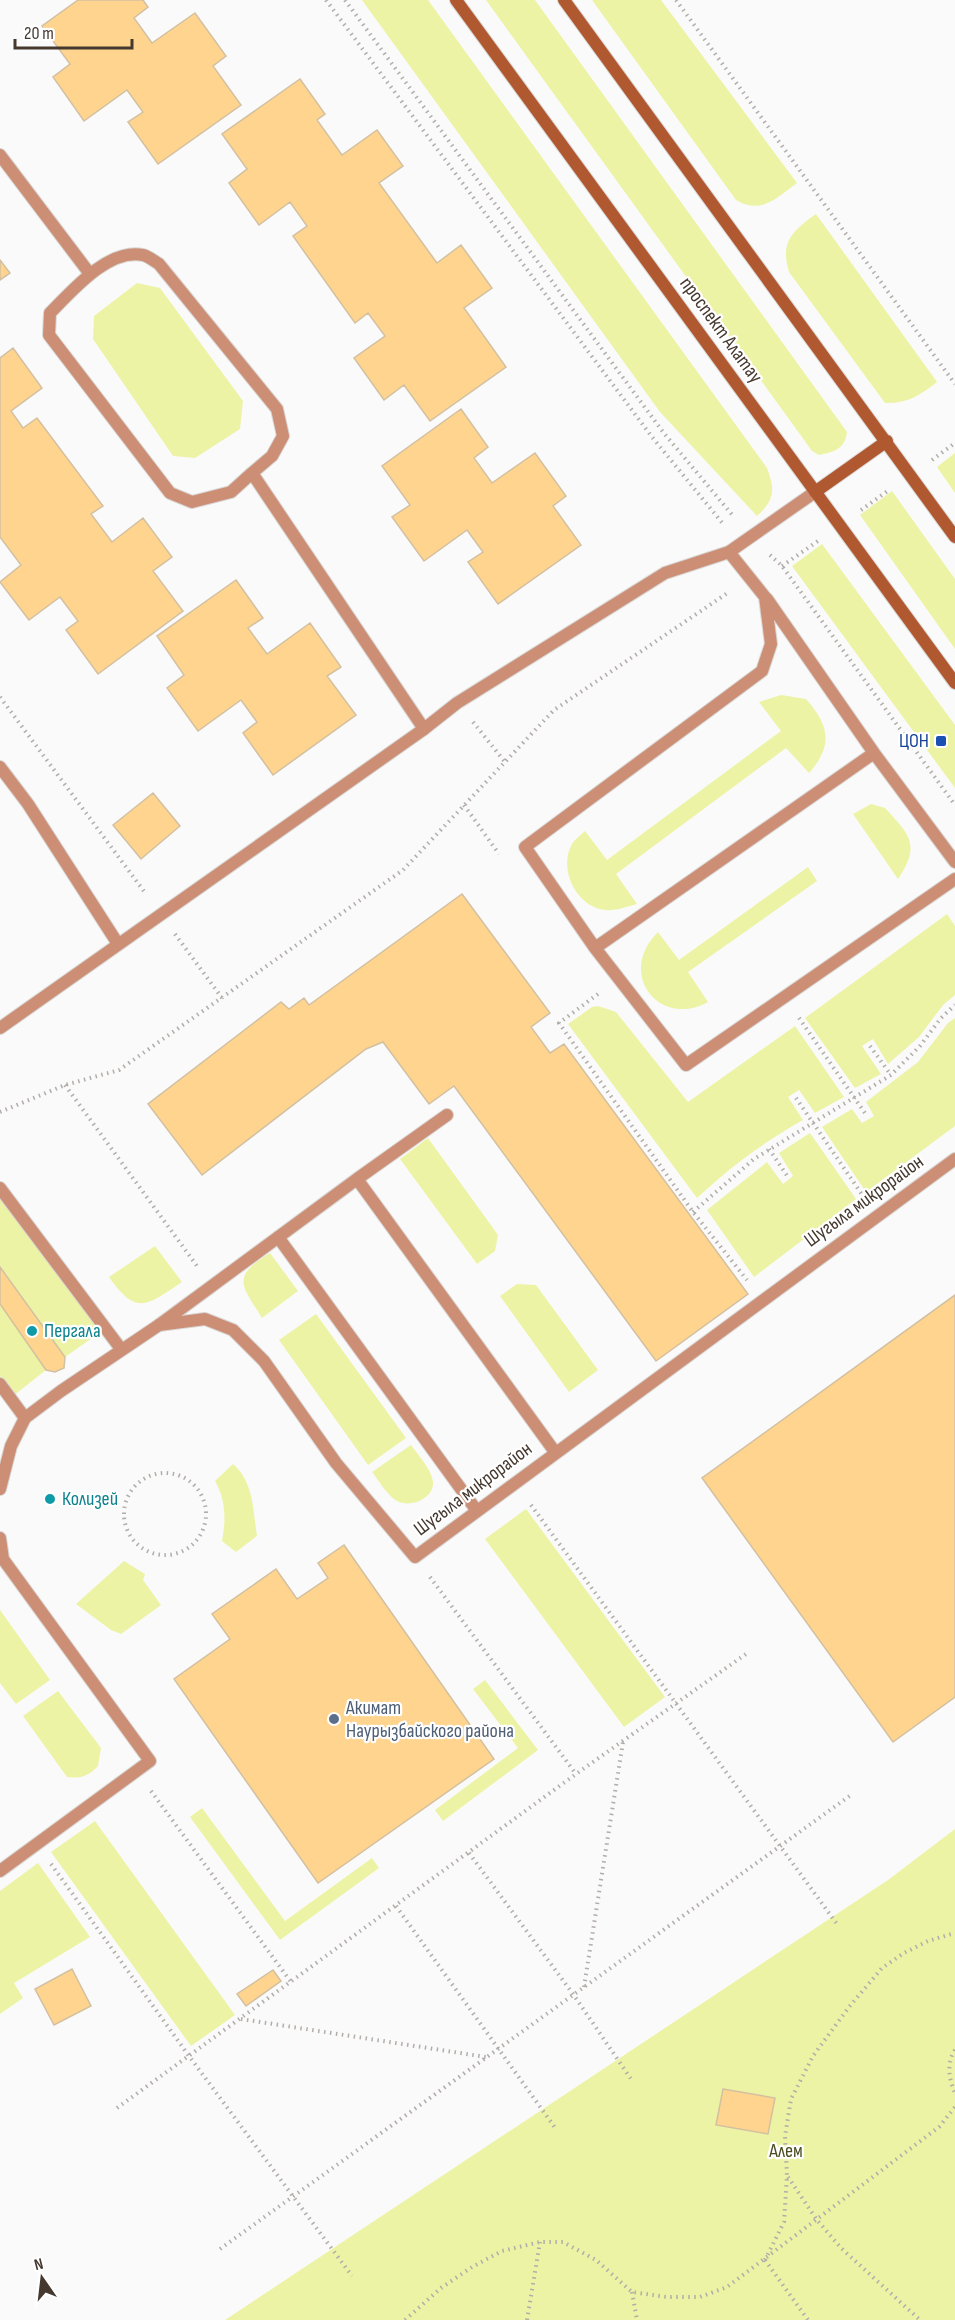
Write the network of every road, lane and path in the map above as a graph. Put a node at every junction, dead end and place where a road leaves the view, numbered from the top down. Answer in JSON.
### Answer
{"nodes":[{"id":1,"x":326,"y":0,"type":"edge"},
{"id":2,"x":345,"y":0,"type":"edge"},
{"id":3,"x":456,"y":0,"type":"edge"},
{"id":4,"x":564,"y":0,"type":"edge"},
{"id":5,"x":676,"y":0,"type":"edge"},
{"id":6,"x":0,"y":155,"type":"edge"},
{"id":7,"x":90,"y":274,"type":"junction"},
{"id":8,"x":955,"y":384,"type":"edge"},
{"id":9,"x":887,"y":441,"type":"junction"},
{"id":10,"x":955,"y":443,"type":"edge"},
{"id":11,"x":931,"y":461,"type":"dead end"},
{"id":12,"x":252,"y":473,"type":"junction"},
{"id":13,"x":891,"y":489,"type":"dead end"},
{"id":14,"x":815,"y":492,"type":"junction"},
{"id":15,"x":858,"y":512,"type":"dead end"},
{"id":16,"x":751,"y":537,"type":"junction"},
{"id":17,"x":955,"y":537,"type":"edge"},
{"id":18,"x":820,"y":539,"type":"dead end"},
{"id":19,"x":740,"y":545,"type":"junction"},
{"id":20,"x":729,"y":552,"type":"junction"},
{"id":21,"x":782,"y":566,"type":"junction"},
{"id":22,"x":750,"y":578,"type":"junction"},
{"id":23,"x":765,"y":597,"type":"junction"},
{"id":24,"x":955,"y":683,"type":"edge"},
{"id":25,"x":0,"y":698,"type":"edge"},
{"id":26,"x":457,"y":703,"type":"junction"},
{"id":27,"x":424,"y":729,"type":"junction"},
{"id":28,"x":874,"y":753,"type":"junction"},
{"id":29,"x":505,"y":762,"type":"junction"},
{"id":30,"x":0,"y":767,"type":"edge"},
{"id":31,"x":955,"y":806,"type":"edge"},
{"id":32,"x":955,"y":862,"type":"edge"},
{"id":33,"x":955,"y":879,"type":"edge"},
{"id":34,"x":161,"y":915,"type":"junction"},
{"id":35,"x":118,"y":944,"type":"junction"},
{"id":36,"x":595,"y":948,"type":"junction"},
{"id":37,"x":619,"y":978,"type":"junction"},
{"id":38,"x":784,"y":997,"type":"junction"},
{"id":39,"x":222,"y":998,"type":"junction"},
{"id":40,"x":955,"y":1005,"type":"edge"},
{"id":41,"x":0,"y":1028,"type":"edge"},
{"id":42,"x":870,"y":1046,"type":"dead end"},
{"id":43,"x":891,"y":1075,"type":"junction"},
{"id":44,"x":65,"y":1085,"type":"junction"},
{"id":45,"x":796,"y":1098,"type":"dead end"},
{"id":46,"x":855,"y":1099,"type":"junction"},
{"id":47,"x":0,"y":1112,"type":"edge"},
{"id":48,"x":447,"y":1115,"type":"dead end"},
{"id":49,"x":867,"y":1116,"type":"dead end"},
{"id":50,"x":813,"y":1124,"type":"junction"},
{"id":51,"x":769,"y":1149,"type":"junction"},
{"id":52,"x":955,"y":1159,"type":"edge"},
{"id":53,"x":788,"y":1176,"type":"dead end"},
{"id":54,"x":357,"y":1179,"type":"junction"},
{"id":55,"x":0,"y":1188,"type":"edge"},
{"id":56,"x":693,"y":1212,"type":"junction"},
{"id":57,"x":876,"y":1216,"type":"junction"},
{"id":58,"x":278,"y":1237,"type":"junction"},
{"id":59,"x":747,"y":1281,"type":"dead end"},
{"id":60,"x":212,"y":1286,"type":"junction"},
{"id":61,"x":159,"y":1325,"type":"junction"},
{"id":62,"x":122,"y":1349,"type":"junction"},
{"id":63,"x":0,"y":1384,"type":"edge"},
{"id":64,"x":25,"y":1418,"type":"junction"},
{"id":65,"x":555,"y":1452,"type":"junction"},
{"id":66,"x":153,"y":1474,"type":"joint"},
{"id":67,"x":515,"y":1482,"type":"junction"},
{"id":68,"x":0,"y":1489,"type":"edge"},
{"id":69,"x":477,"y":1511,"type":"junction"},
{"id":70,"x":0,"y":1539,"type":"edge"},
{"id":71,"x":415,"y":1557,"type":"junction"},
{"id":72,"x":746,"y":1654,"type":"dead end"},
{"id":73,"x":676,"y":1703,"type":"junction"},
{"id":74,"x":623,"y":1742,"type":"junction"},
{"id":75,"x":136,"y":1771,"type":"junction"},
{"id":76,"x":576,"y":1774,"type":"junction"},
{"id":77,"x":851,"y":1795,"type":"dead end"},
{"id":78,"x":37,"y":1844,"type":"junction"},
{"id":79,"x":781,"y":1845,"type":"junction"},
{"id":80,"x":469,"y":1853,"type":"junction"},
{"id":81,"x":0,"y":1871,"type":"edge"},
{"id":82,"x":396,"y":1906,"type":"junction"},
{"id":83,"x":837,"y":1924,"type":"dead end"},
{"id":84,"x":955,"y":1933,"type":"edge"},
{"id":85,"x":291,"y":1982,"type":"junction"},
{"id":86,"x":584,"y":1987,"type":"junction"},
{"id":87,"x":573,"y":1994,"type":"junction"},
{"id":88,"x":240,"y":2019,"type":"junction"},
{"id":89,"x":498,"y":2048,"type":"junction"},
{"id":90,"x":955,"y":2050,"type":"edge"},
{"id":91,"x":189,"y":2056,"type":"junction"},
{"id":92,"x":486,"y":2057,"type":"junction"},
{"id":93,"x":631,"y":2079,"type":"dead end"},
{"id":94,"x":955,"y":2093,"type":"edge"},
{"id":95,"x":955,"y":2107,"type":"edge"},
{"id":96,"x":117,"y":2108,"type":"dead end"},
{"id":97,"x":556,"y":2128,"type":"dead end"},
{"id":98,"x":788,"y":2176,"type":"junction"},
{"id":99,"x":293,"y":2197,"type":"junction"},
{"id":100,"x":817,"y":2220,"type":"junction"},
{"id":101,"x":540,"y":2242,"type":"junction"},
{"id":102,"x":220,"y":2249,"type":"dead end"},
{"id":103,"x":765,"y":2260,"type":"junction"},
{"id":104,"x":351,"y":2276,"type":"dead end"},
{"id":105,"x":632,"y":2292,"type":"junction"},
{"id":106,"x":405,"y":2320,"type":"edge"},
{"id":107,"x":527,"y":2320,"type":"edge"},
{"id":108,"x":637,"y":2320,"type":"edge"},
{"id":109,"x":808,"y":2320,"type":"edge"},
{"id":110,"x":920,"y":2320,"type":"edge"}],
"edges":[{"from":1,"to":19,"type":"path"},
{"from":2,"to":16,"type":"path"},
{"from":3,"to":14,"type":"main road","name":"проспект Алатау"},
{"from":4,"to":9,"type":"main road"},
{"from":5,"to":8,"type":"path"},
{"from":6,"to":7,"type":"street"},
{"from":7,"to":12,"type":"street"},
{"from":7,"to":12,"type":"street"},
{"from":9,"to":14,"type":"main road"},
{"from":9,"to":17,"type":"main road"},
{"from":10,"to":11,"type":"path"},
{"from":12,"to":27,"type":"street"},
{"from":13,"to":15,"type":"path"},
{"from":14,"to":16,"type":"street"},
{"from":14,"to":24,"type":"main road","name":"проспект Алатау"},
{"from":16,"to":19,"type":"street"},
{"from":16,"to":21,"type":"path"},
{"from":18,"to":21,"type":"path"},
{"from":19,"to":20,"type":"street"},
{"from":20,"to":22,"type":"street"},
{"from":20,"to":26,"type":"street"},
{"from":21,"to":31,"type":"path"},
{"from":22,"to":23,"type":"street"},
{"from":22,"to":29,"type":"path"},
{"from":23,"to":28,"type":"street"},
{"from":23,"to":36,"type":"street"},
{"from":25,"to":34,"type":"path"},
{"from":26,"to":27,"type":"street"},
{"from":26,"to":29,"type":"path"},
{"from":27,"to":34,"type":"street"},
{"from":28,"to":32,"type":"street"},
{"from":28,"to":36,"type":"street"},
{"from":29,"to":39,"type":"path"},
{"from":30,"to":35,"type":"street"},
{"from":33,"to":38,"type":"street"},
{"from":34,"to":35,"type":"street"},
{"from":34,"to":39,"type":"path"},
{"from":35,"to":41,"type":"street"},
{"from":36,"to":37,"type":"street"},
{"from":37,"to":38,"type":"street"},
{"from":37,"to":56,"type":"path"},
{"from":38,"to":46,"type":"path"},
{"from":39,"to":44,"type":"path"},
{"from":40,"to":43,"type":"path"},
{"from":42,"to":43,"type":"path"},
{"from":43,"to":46,"type":"path"},
{"from":44,"to":47,"type":"path"},
{"from":44,"to":60,"type":"path"},
{"from":45,"to":50,"type":"path"},
{"from":46,"to":49,"type":"path"},
{"from":46,"to":50,"type":"path"},
{"from":48,"to":54,"type":"street"},
{"from":50,"to":51,"type":"path"},
{"from":50,"to":57,"type":"path"},
{"from":51,"to":53,"type":"path"},
{"from":51,"to":56,"type":"path"},
{"from":52,"to":57,"type":"street","name":"Шугыла микрорайон"},
{"from":54,"to":58,"type":"street"},
{"from":54,"to":65,"type":"street"},
{"from":55,"to":62,"type":"street"},
{"from":56,"to":59,"type":"path"},
{"from":57,"to":65,"type":"street","name":"Шугыла микрорайон"},
{"from":58,"to":60,"type":"street"},
{"from":58,"to":69,"type":"street"},
{"from":60,"to":61,"type":"street"},
{"from":61,"to":62,"type":"street","name":"Шугыла микрорайон"},
{"from":61,"to":71,"type":"street","name":"Шугыла микрорайон"},
{"from":62,"to":64,"type":"street","name":"Шугыла микрорайон"},
{"from":63,"to":64,"type":"street"},
{"from":64,"to":68,"type":"street","name":"Шугыла микрорайон"},
{"from":65,"to":67,"type":"street","name":"Шугыла микрорайон"},
{"from":66,"to":66,"type":"path"},
{"from":67,"to":69,"type":"street","name":"Шугыла микрорайон"},
{"from":67,"to":73,"type":"path"},
{"from":69,"to":71,"type":"street","name":"Шугыла микрорайон"},
{"from":70,"to":75,"type":"street"},
{"from":71,"to":76,"type":"path"},
{"from":72,"to":73,"type":"path"},
{"from":73,"to":74,"type":"path"},
{"from":73,"to":79,"type":"path"},
{"from":74,"to":76,"type":"path"},
{"from":74,"to":86,"type":"path"},
{"from":75,"to":78,"type":"street"},
{"from":75,"to":85,"type":"path"},
{"from":76,"to":80,"type":"path"},
{"from":77,"to":79,"type":"path"},
{"from":78,"to":81,"type":"street"},
{"from":78,"to":91,"type":"path"},
{"from":79,"to":83,"type":"path"},
{"from":79,"to":86,"type":"path"},
{"from":80,"to":82,"type":"path"},
{"from":80,"to":87,"type":"path"},
{"from":82,"to":85,"type":"path"},
{"from":82,"to":89,"type":"path"},
{"from":84,"to":98,"type":"path"},
{"from":85,"to":88,"type":"path"},
{"from":86,"to":87,"type":"path"},
{"from":87,"to":89,"type":"path"},
{"from":87,"to":93,"type":"path"},
{"from":88,"to":91,"type":"path"},
{"from":88,"to":92,"type":"path"},
{"from":89,"to":92,"type":"path"},
{"from":89,"to":97,"type":"path"},
{"from":90,"to":94,"type":"path"},
{"from":91,"to":96,"type":"path"},
{"from":91,"to":99,"type":"path"},
{"from":92,"to":99,"type":"path"},
{"from":95,"to":100,"type":"path"},
{"from":98,"to":100,"type":"path"},
{"from":98,"to":103,"type":"path"},
{"from":99,"to":102,"type":"path"},
{"from":99,"to":104,"type":"path"},
{"from":100,"to":103,"type":"path"},
{"from":100,"to":110,"type":"path"},
{"from":101,"to":105,"type":"path"},
{"from":101,"to":106,"type":"path"},
{"from":101,"to":107,"type":"path"},
{"from":103,"to":105,"type":"path"},
{"from":103,"to":109,"type":"path"},
{"from":105,"to":108,"type":"path"}]}
